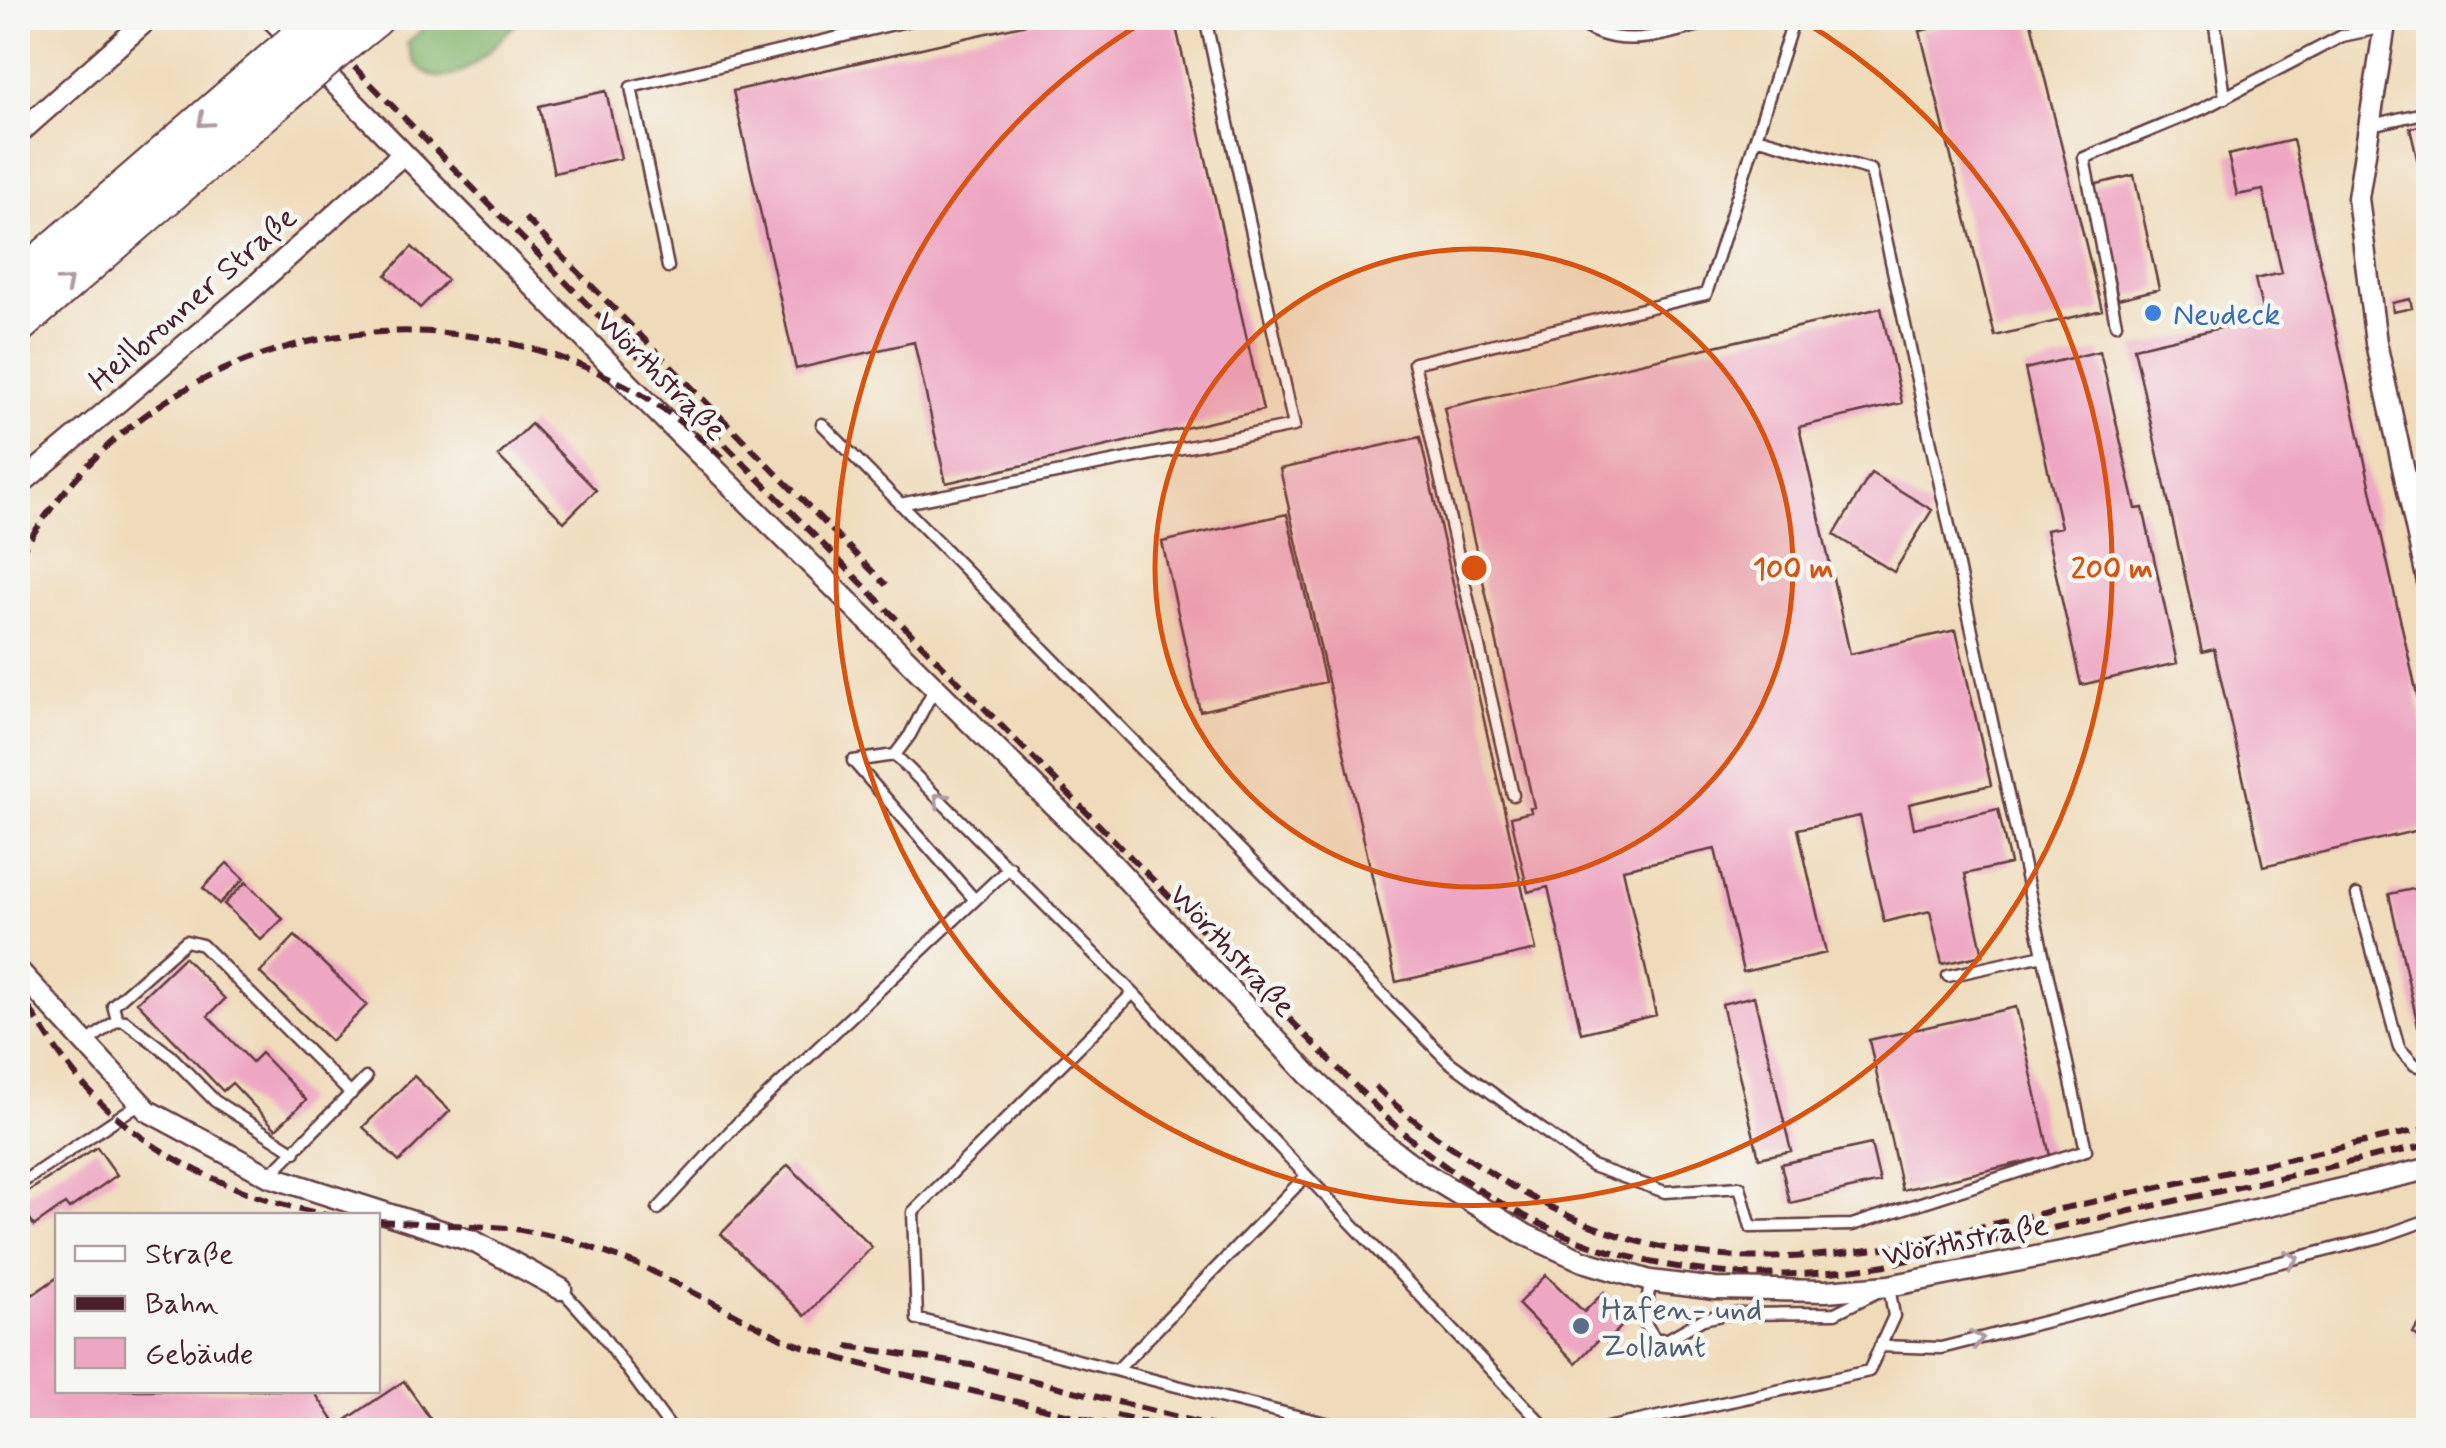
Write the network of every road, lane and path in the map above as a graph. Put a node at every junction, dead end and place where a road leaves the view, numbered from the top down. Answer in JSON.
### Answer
{"nodes":[{"id":1,"x":150,"y":18,"type":"edge"},
{"id":2,"x":271,"y":18,"type":"edge"},
{"id":3,"x":919,"y":18,"type":"edge"},
{"id":4,"x":1205,"y":18,"type":"edge"},
{"id":5,"x":1572,"y":18,"type":"edge"},
{"id":6,"x":1725,"y":18,"type":"edge"},
{"id":7,"x":1794,"y":18,"type":"edge"},
{"id":8,"x":2214,"y":18,"type":"edge"},
{"id":9,"x":2386,"y":22,"type":"edge"},
{"id":10,"x":350,"y":24,"type":"edge"},
{"id":11,"x":2225,"y":98,"type":"junction"},
{"id":12,"x":2428,"y":112,"type":"edge"},
{"id":13,"x":2370,"y":125,"type":"junction"},
{"id":14,"x":18,"y":134,"type":"edge"},
{"id":15,"x":1756,"y":137,"type":"junction"},
{"id":16,"x":404,"y":154,"type":"junction"},
{"id":17,"x":668,"y":267,"type":"dead end"},
{"id":18,"x":18,"y":282,"type":"edge"},
{"id":19,"x":18,"y":324,"type":"edge"},
{"id":20,"x":2116,"y":324,"type":"dead end"},
{"id":21,"x":822,"y":424,"type":"dead end"},
{"id":22,"x":18,"y":486,"type":"edge"},
{"id":23,"x":900,"y":504,"type":"junction"},
{"id":24,"x":2428,"y":582,"type":"edge"},
{"id":25,"x":934,"y":688,"type":"junction"},
{"id":26,"x":895,"y":755,"type":"junction"},
{"id":27,"x":1513,"y":796,"type":"dead end"},
{"id":28,"x":1010,"y":867,"type":"junction"},
{"id":29,"x":2357,"y":895,"type":"dead end"},
{"id":30,"x":975,"y":900,"type":"junction"},
{"id":31,"x":2043,"y":955,"type":"junction"},
{"id":32,"x":18,"y":970,"type":"edge"},
{"id":33,"x":1948,"y":976,"type":"dead end"},
{"id":34,"x":1133,"y":994,"type":"junction"},
{"id":35,"x":117,"y":1020,"type":"junction"},
{"id":36,"x":85,"y":1044,"type":"junction"},
{"id":37,"x":2428,"y":1069,"type":"edge"},
{"id":38,"x":366,"y":1078,"type":"dead end"},
{"id":39,"x":351,"y":1094,"type":"junction"},
{"id":40,"x":140,"y":1102,"type":"junction"},
{"id":41,"x":295,"y":1152,"type":"junction"},
{"id":42,"x":2428,"y":1169,"type":"edge"},
{"id":43,"x":269,"y":1176,"type":"junction"},
{"id":44,"x":1306,"y":1176,"type":"junction"},
{"id":45,"x":18,"y":1186,"type":"edge"},
{"id":46,"x":658,"y":1209,"type":"dead end"},
{"id":47,"x":2428,"y":1220,"type":"edge"},
{"id":48,"x":1650,"y":1281,"type":"junction"},
{"id":49,"x":1889,"y":1286,"type":"junction"},
{"id":50,"x":561,"y":1289,"type":"joint"},
{"id":51,"x":1880,"y":1346,"type":"junction"},
{"id":52,"x":1118,"y":1369,"type":"junction"},
{"id":53,"x":672,"y":1430,"type":"edge"},
{"id":54,"x":1356,"y":1430,"type":"edge"},
{"id":55,"x":1548,"y":1430,"type":"edge"},
{"id":56,"x":1598,"y":1430,"type":"edge"}],
"edges":[{"from":1,"to":14,"type":"street"},
{"from":2,"to":16,"type":"street","name":"Wörthstraße"},
{"from":3,"to":17,"type":"lane"},
{"from":4,"to":23,"type":"lane"},
{"from":5,"to":6,"type":"lane"},
{"from":7,"to":15,"type":"lane"},
{"from":8,"to":11,"type":"lane"},
{"from":9,"to":11,"type":"lane"},
{"from":9,"to":13,"type":"street"},
{"from":10,"to":18,"type":"highway","one_way":true,"bridge":true},
{"from":19,"to":10,"type":"highway","one_way":true,"bridge":true},
{"from":11,"to":20,"type":"lane"},
{"from":12,"to":13,"type":"lane"},
{"from":13,"to":24,"type":"street"},
{"from":15,"to":27,"type":"lane"},
{"from":15,"to":31,"type":"lane"},
{"from":16,"to":22,"type":"street","name":"Heilbronner Straße"},
{"from":16,"to":25,"type":"street","name":"Wörthstraße"},
{"from":21,"to":23,"type":"lane"},
{"from":23,"to":31,"type":"lane"},
{"from":25,"to":26,"type":"lane"},
{"from":25,"to":48,"type":"street","name":"Wörthstraße"},
{"from":28,"to":26,"type":"lane","one_way":true},
{"from":26,"to":30,"type":"lane"},
{"from":28,"to":30,"type":"lane"},
{"from":28,"to":34,"type":"lane"},
{"from":29,"to":37,"type":"lane"},
{"from":30,"to":46,"type":"lane"},
{"from":31,"to":33,"type":"lane"},
{"from":32,"to":36,"type":"street"},
{"from":34,"to":44,"type":"lane"},
{"from":34,"to":52,"type":"lane"},
{"from":35,"to":36,"type":"lane"},
{"from":35,"to":39,"type":"lane"},
{"from":35,"to":41,"type":"lane"},
{"from":36,"to":40,"type":"street"},
{"from":38,"to":39,"type":"lane"},
{"from":39,"to":41,"type":"lane"},
{"from":40,"to":43,"type":"street"},
{"from":40,"to":45,"type":"lane"},
{"from":41,"to":43,"type":"lane"},
{"from":42,"to":49,"type":"street","name":"Wörthstraße"},
{"from":43,"to":50,"type":"street"},
{"from":44,"to":52,"type":"lane"},
{"from":44,"to":55,"type":"lane"},
{"from":51,"to":47,"type":"lane","one_way":true},
{"from":48,"to":49,"type":"street","name":"Wörthstraße"},
{"from":48,"to":49,"type":"lane"},
{"from":49,"to":51,"type":"lane"},
{"from":50,"to":53,"type":"lane"},
{"from":51,"to":56,"type":"lane"},
{"from":52,"to":54,"type":"lane"}]}
